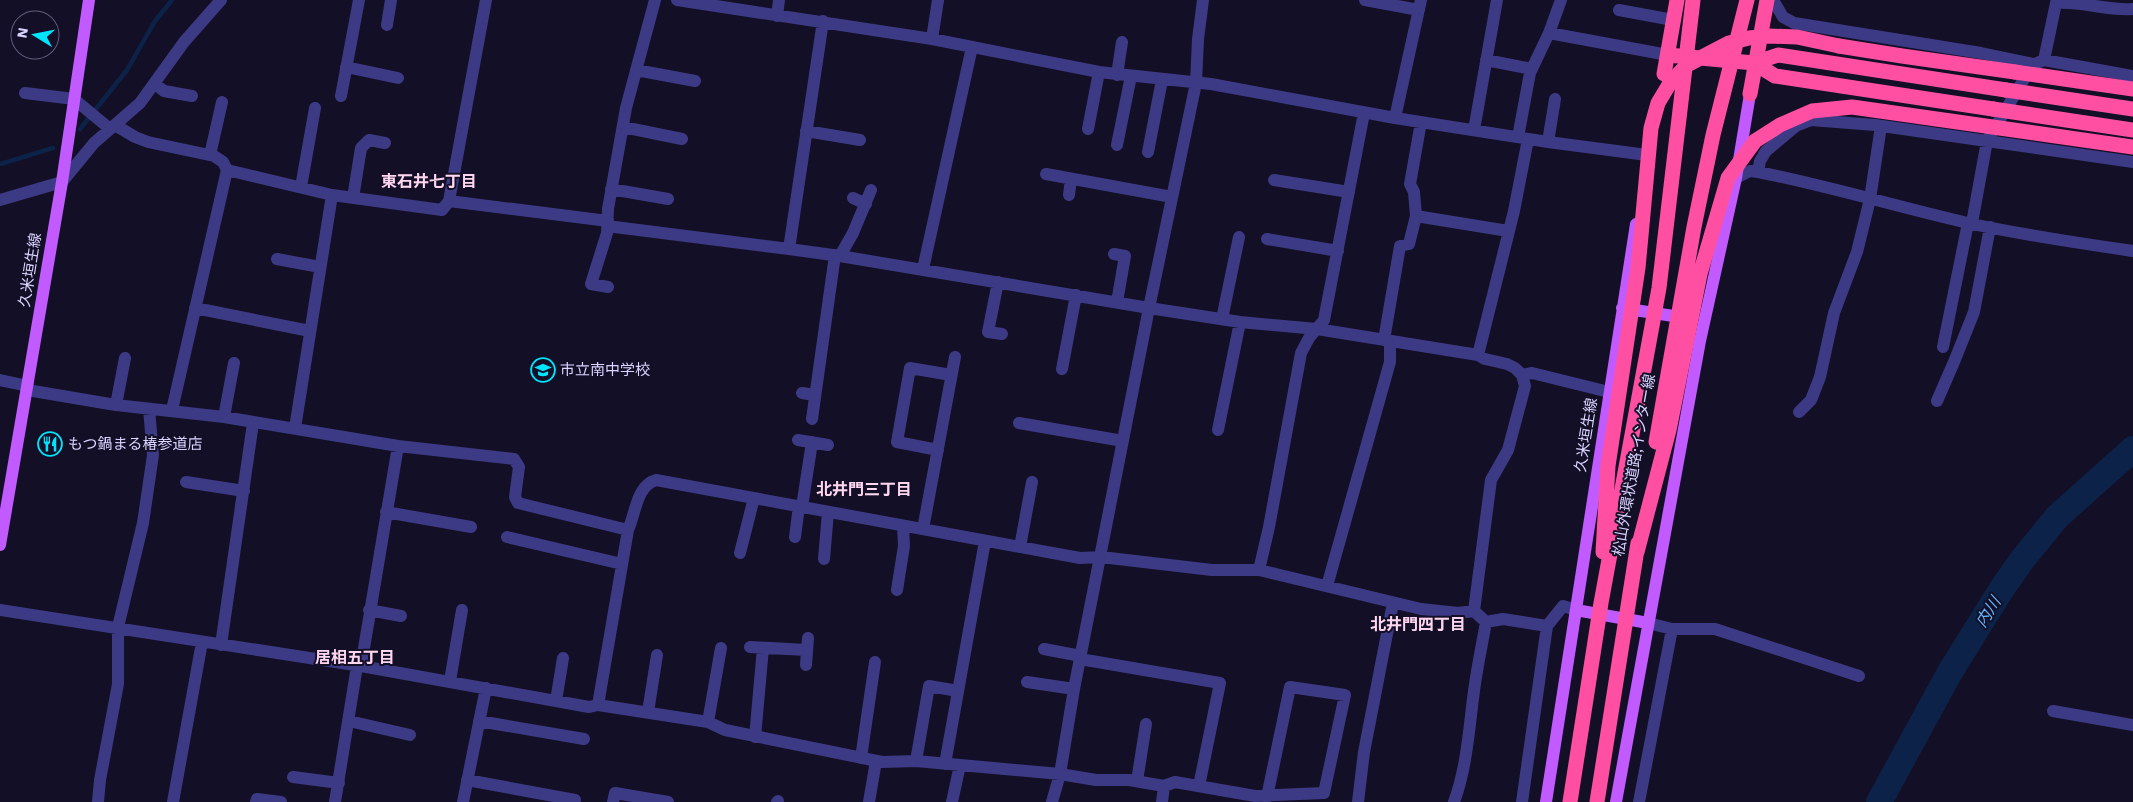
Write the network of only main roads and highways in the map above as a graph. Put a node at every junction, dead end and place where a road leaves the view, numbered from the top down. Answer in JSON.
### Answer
{"nodes":[{"id":1,"x":89,"y":0,"type":"edge"},
{"id":2,"x":1677,"y":0,"type":"edge"},
{"id":3,"x":1693,"y":0,"type":"edge"},
{"id":4,"x":1746,"y":0,"type":"edge"},
{"id":5,"x":1767,"y":0,"type":"edge"},
{"id":6,"x":1668,"y":55,"type":"junction"},
{"id":7,"x":1754,"y":63,"type":"junction"},
{"id":8,"x":1664,"y":74,"type":"joint"},
{"id":9,"x":2133,"y":89,"type":"edge"},
{"id":10,"x":1750,"y":94,"type":"joint"},
{"id":11,"x":2133,"y":109,"type":"edge"},
{"id":12,"x":2133,"y":130,"type":"edge"},
{"id":13,"x":2133,"y":147,"type":"edge"},
{"id":14,"x":1622,"y":308,"type":"junction"},
{"id":15,"x":1705,"y":320,"type":"junction"},
{"id":16,"x":0,"y":546,"type":"edge"},
{"id":17,"x":1637,"y":552,"type":"junction"},
{"id":18,"x":1601,"y":603,"type":"junction"},
{"id":19,"x":1576,"y":610,"type":"junction"},
{"id":20,"x":1648,"y":623,"type":"junction"},
{"id":21,"x":1546,"y":802,"type":"edge"},
{"id":22,"x":1570,"y":802,"type":"edge"},
{"id":23,"x":1596,"y":802,"type":"edge"},
{"id":24,"x":1616,"y":802,"type":"edge"}],
"edges":[{"from":1,"to":16,"type":"main road","name":"久米垣生線"},
{"from":2,"to":6,"type":"highway"},
{"from":3,"to":18,"type":"highway","name":"松山外環状道路;インター線","bridge":true},
{"from":4,"to":17,"type":"highway","name":"松山外環状道路;インター線","bridge":true},
{"from":5,"to":7,"type":"highway"},
{"from":6,"to":7,"type":"highway"},
{"from":6,"to":8,"type":"highway"},
{"from":7,"to":10,"type":"highway"},
{"from":7,"to":11,"type":"highway","bridge":true},
{"from":7,"to":12,"type":"highway","bridge":true},
{"from":8,"to":14,"type":"main road","name":"久米垣生線"},
{"from":9,"to":18,"type":"highway","bridge":true},
{"from":10,"to":15,"type":"main road"},
{"from":13,"to":17,"type":"highway","bridge":true},
{"from":14,"to":15,"type":"main road"},
{"from":14,"to":19,"type":"main road","name":"久米垣生線"},
{"from":15,"to":20,"type":"main road"},
{"from":17,"to":23,"type":"highway","name":"松山外環状道路;インター線","bridge":true},
{"from":18,"to":22,"type":"highway","name":"松山外環状道路;インター線","bridge":true},
{"from":19,"to":20,"type":"main road"},
{"from":19,"to":21,"type":"main road","name":"久米垣生線"},
{"from":20,"to":24,"type":"main road"}]}
